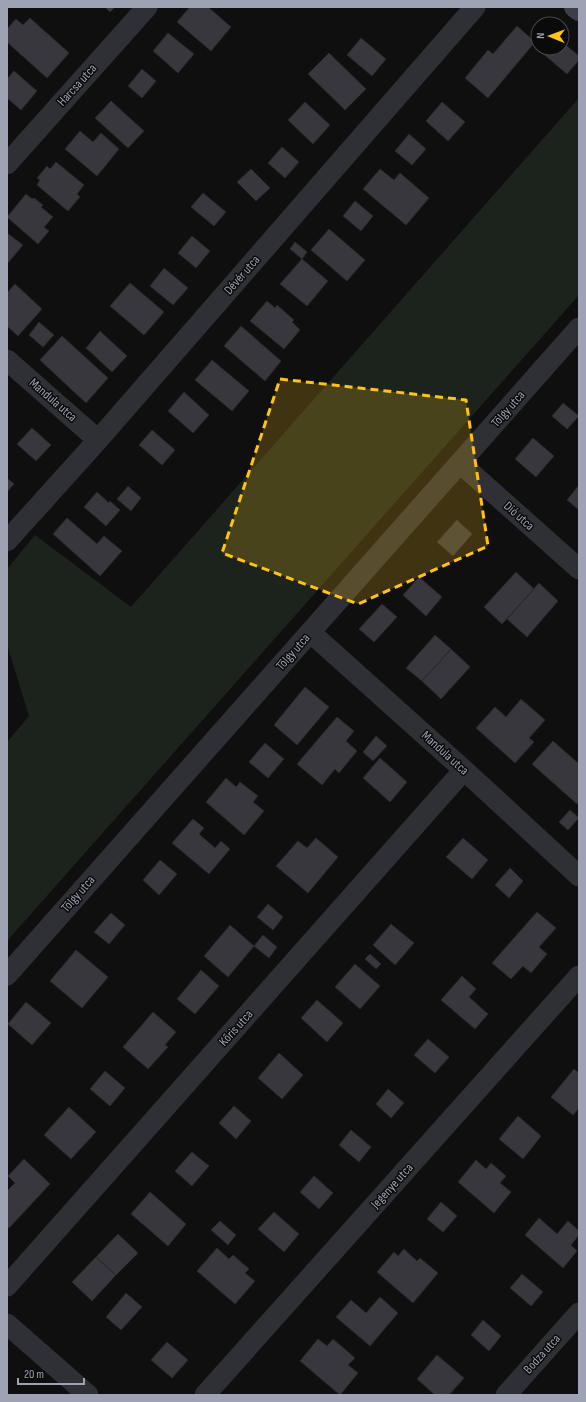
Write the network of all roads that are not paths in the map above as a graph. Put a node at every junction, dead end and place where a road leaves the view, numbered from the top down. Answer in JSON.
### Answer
{"nodes":[{"id":1,"x":147,"y":7,"type":"edge"},
{"id":2,"x":475,"y":7,"type":"edge"},
{"id":3,"x":575,"y":7,"type":"edge"},
{"id":4,"x":579,"y":10,"type":"edge"},
{"id":5,"x":7,"y":164,"type":"edge"},
{"id":6,"x":579,"y":328,"type":"edge"},
{"id":7,"x":7,"y":360,"type":"edge"},
{"id":8,"x":98,"y":440,"type":"junction"},
{"id":9,"x":460,"y":463,"type":"junction"},
{"id":10,"x":7,"y":541,"type":"edge"},
{"id":11,"x":579,"y":569,"type":"edge"},
{"id":12,"x":310,"y":632,"type":"junction"},
{"id":13,"x":464,"y":770,"type":"junction"},
{"id":14,"x":579,"y":876,"type":"edge"},
{"id":15,"x":7,"y":975,"type":"edge"},
{"id":16,"x":579,"y":976,"type":"edge"},
{"id":17,"x":7,"y":1286,"type":"edge"},
{"id":18,"x":579,"y":1313,"type":"edge"},
{"id":19,"x":7,"y":1324,"type":"edge"},
{"id":20,"x":88,"y":1395,"type":"edge"},
{"id":21,"x":205,"y":1395,"type":"edge"},
{"id":22,"x":506,"y":1395,"type":"edge"}],
"edges":[{"from":1,"to":5,"type":"street","name":"Harcsa utca"},
{"from":2,"to":8,"type":"street","name":"Dévér utca"},
{"from":3,"to":4,"type":"street"},
{"from":6,"to":9,"type":"street","name":"Tölgy utca"},
{"from":7,"to":8,"type":"street","name":"Mandula utca"},
{"from":8,"to":10,"type":"street","name":"Dévér utca"},
{"from":9,"to":11,"type":"street","name":"Dió utca"},
{"from":9,"to":12,"type":"street","name":"Tölgy utca"},
{"from":12,"to":13,"type":"street","name":"Mandula utca"},
{"from":12,"to":15,"type":"street","name":"Tölgy utca"},
{"from":13,"to":14,"type":"street","name":"Mandula utca"},
{"from":13,"to":17,"type":"street","name":"Kőris utca"},
{"from":16,"to":21,"type":"street","name":"Jegenye utca"},
{"from":18,"to":22,"type":"street","name":"Bodza utca"},
{"from":19,"to":20,"type":"street"}]}
